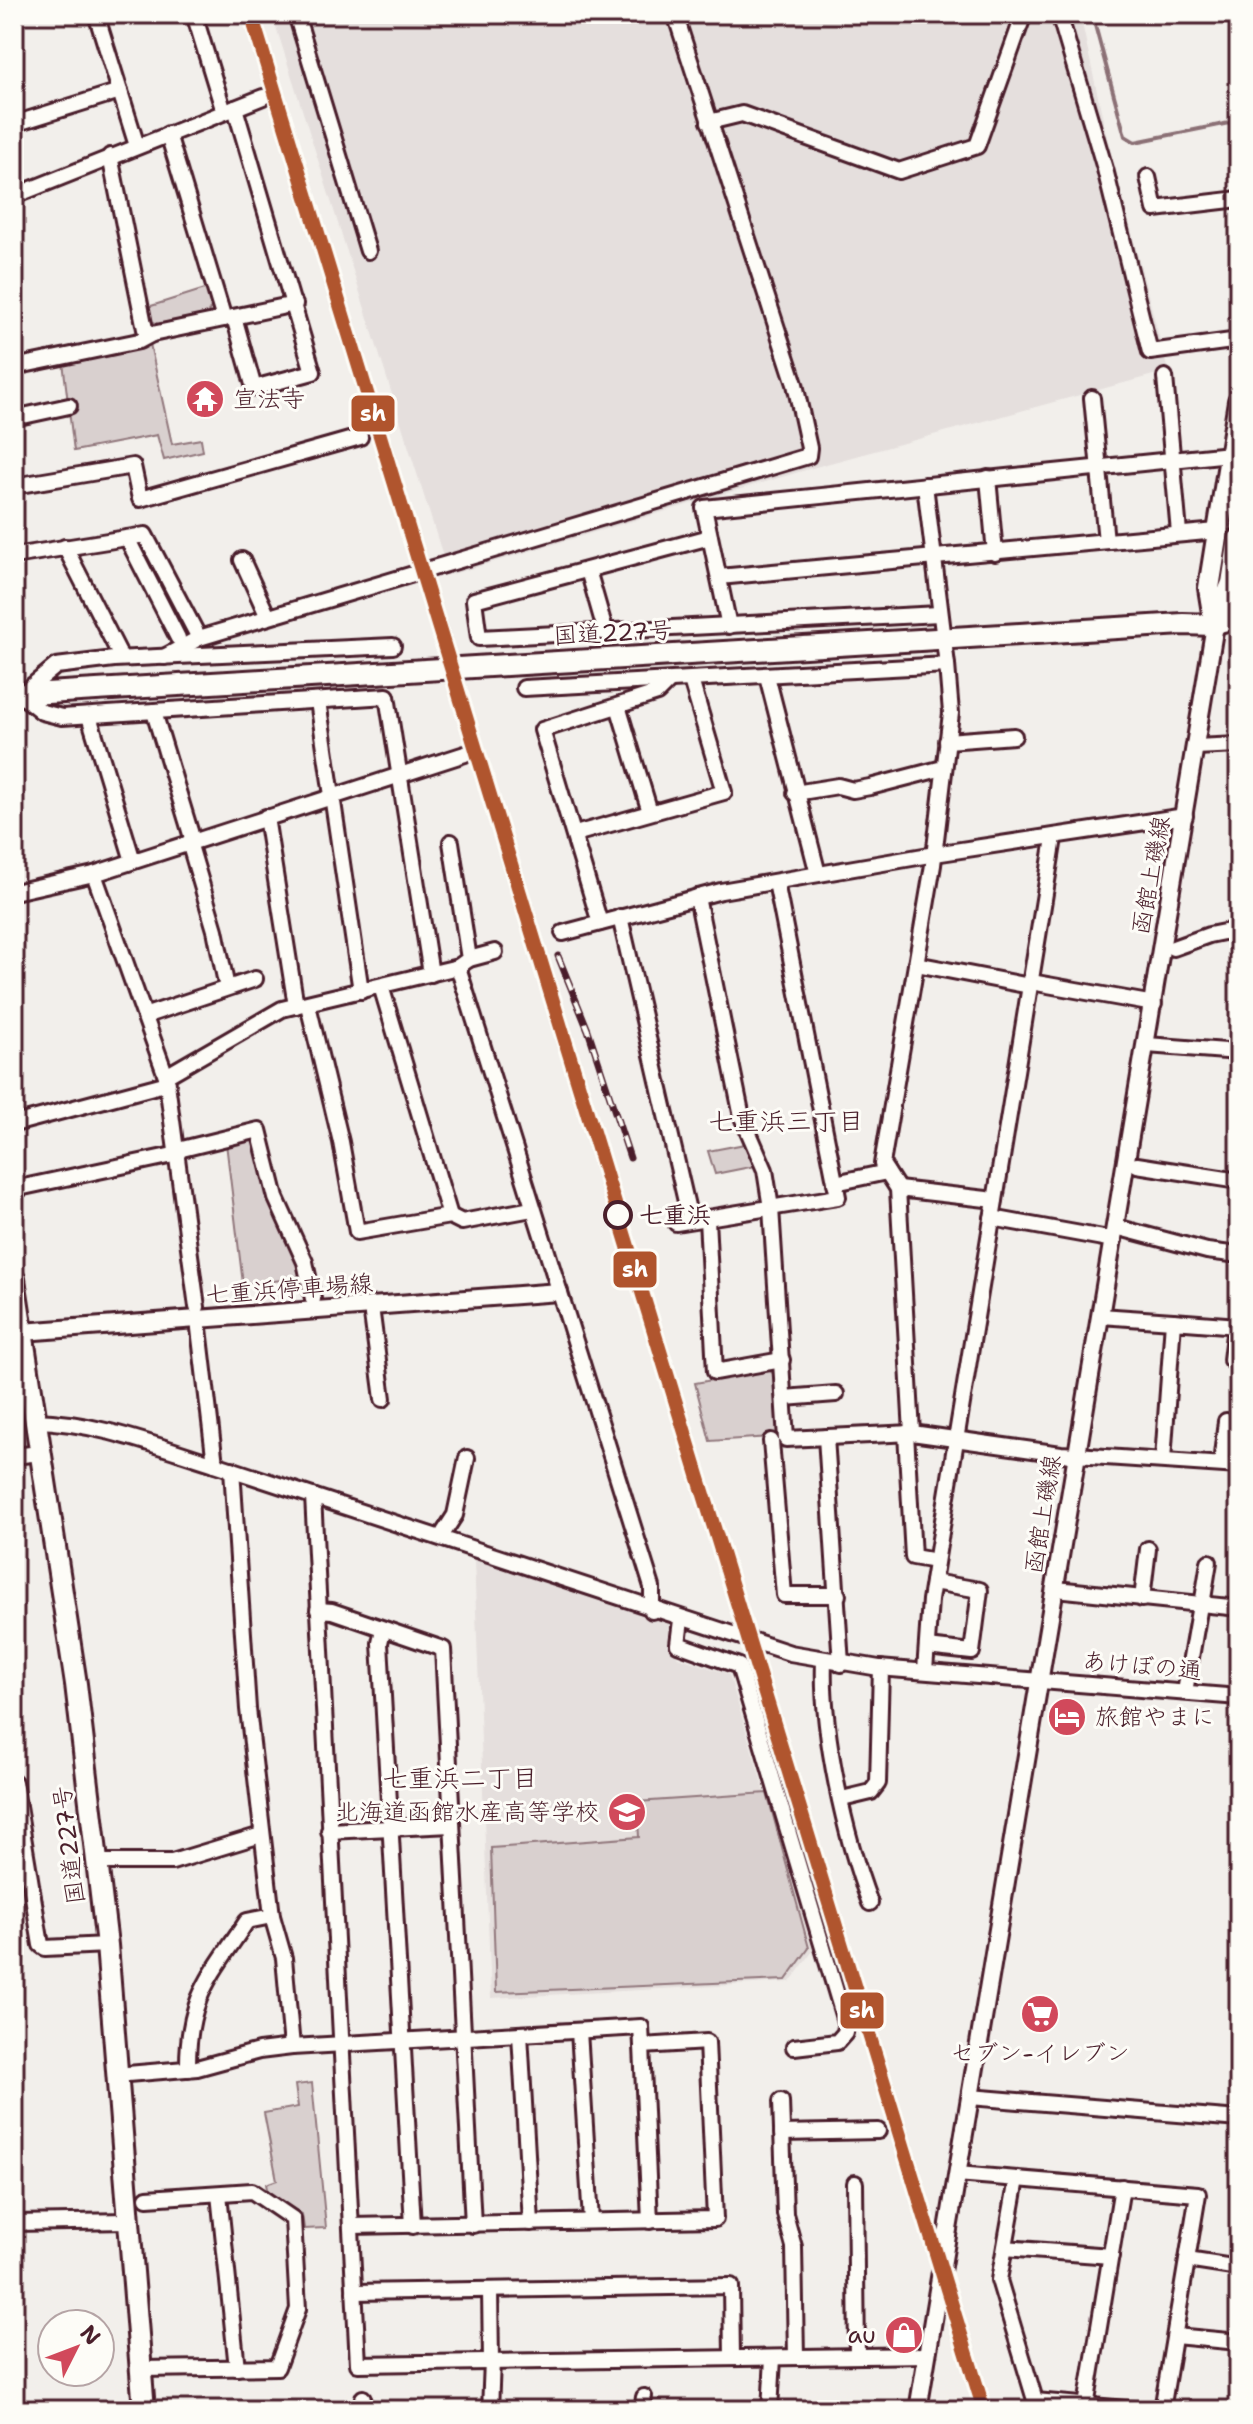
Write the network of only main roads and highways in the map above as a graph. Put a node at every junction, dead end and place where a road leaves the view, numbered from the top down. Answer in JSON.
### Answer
{"nodes":[{"id":1,"x":1239,"y":401,"type":"edge"},
{"id":2,"x":1239,"y":539,"type":"edge"},
{"id":3,"x":1239,"y":619,"type":"edge"},
{"id":4,"x":1215,"y":625,"type":"junction"},
{"id":5,"x":1239,"y":628,"type":"edge"},
{"id":6,"x":18,"y":695,"type":"edge"},
{"id":7,"x":14,"y":1279,"type":"edge"},
{"id":8,"x":559,"y":1292,"type":"road end"},
{"id":9,"x":18,"y":1332,"type":"edge"},
{"id":10,"x":144,"y":2410,"type":"edge"},
{"id":11,"x":918,"y":2410,"type":"edge"}],
"edges":[{"from":1,"to":4,"type":"highway"},
{"from":2,"to":4,"type":"highway"},
{"from":3,"to":4,"type":"main road"},
{"from":4,"to":5,"type":"main road"},
{"from":4,"to":6,"type":"highway","name":"国道227号"},
{"from":4,"to":11,"type":"main road","name":"函館上磯線"},
{"from":7,"to":9,"type":"highway","name":"国道227号"},
{"from":8,"to":9,"type":"main road","name":"七重浜停車場線"},
{"from":9,"to":10,"type":"highway","name":"国道227号"}]}
